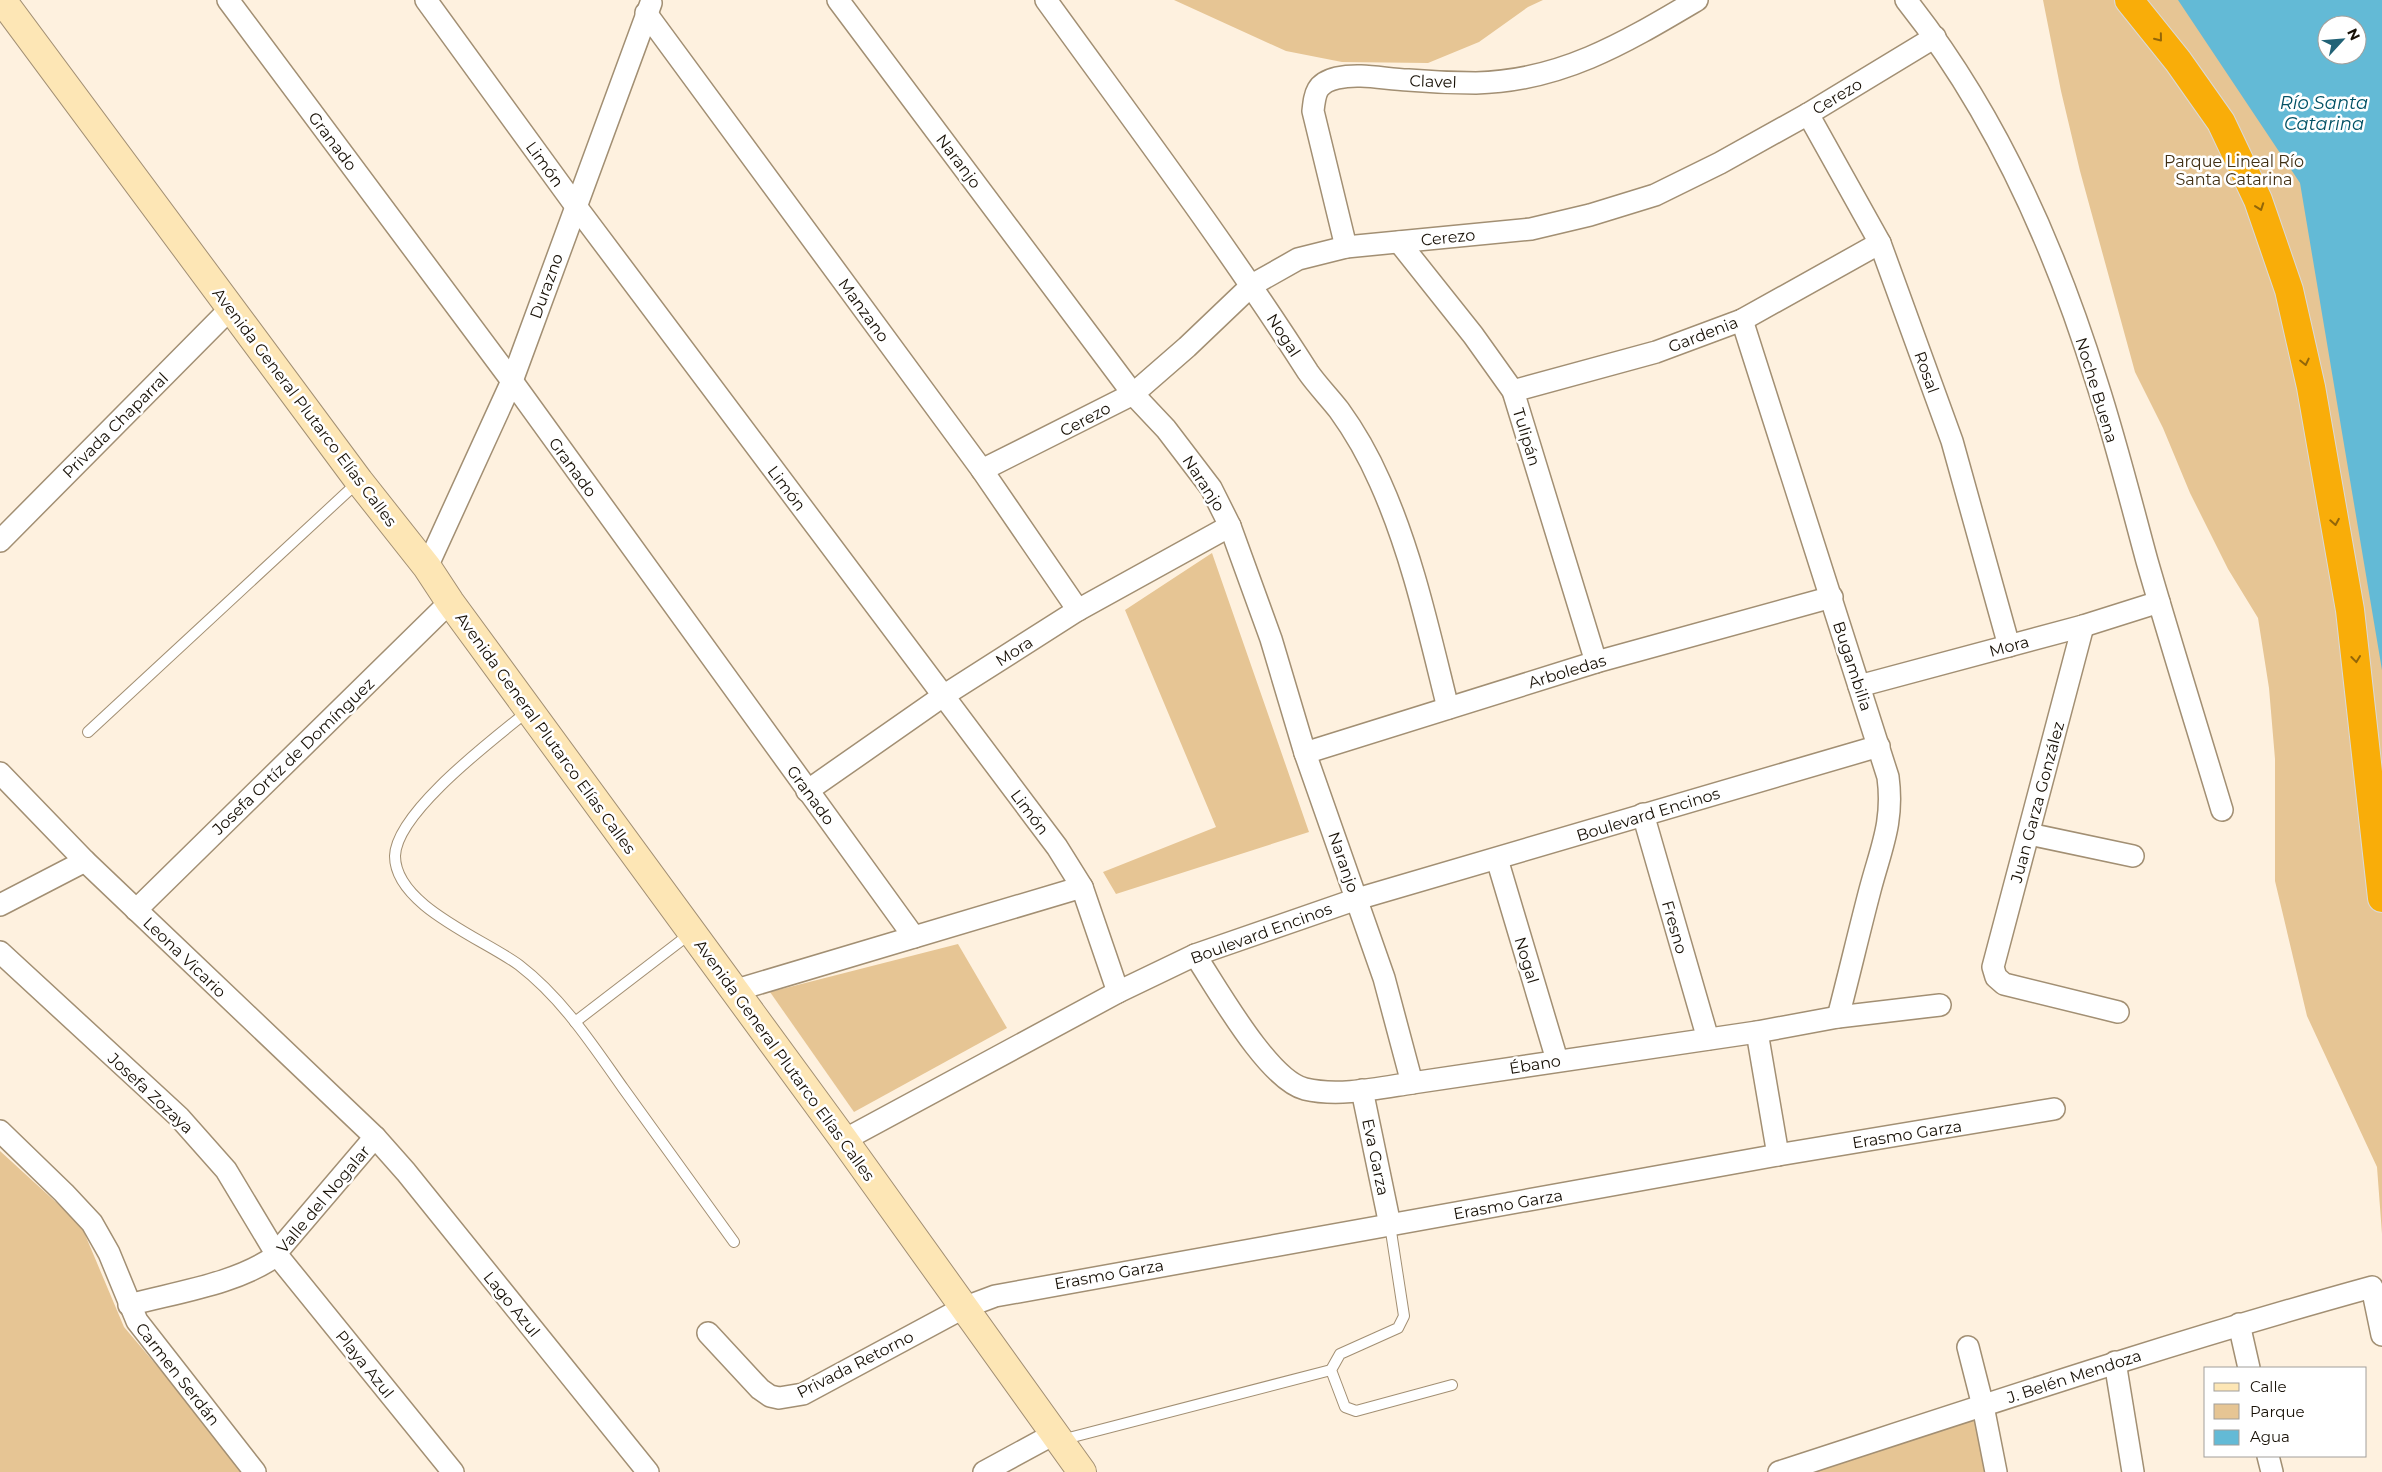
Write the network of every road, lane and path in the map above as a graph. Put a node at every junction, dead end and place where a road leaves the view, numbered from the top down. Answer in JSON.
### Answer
{"nodes":[{"id":1,"x":2,"y":0,"type":"edge"},
{"id":2,"x":228,"y":0,"type":"edge"},
{"id":3,"x":426,"y":0,"type":"edge"},
{"id":4,"x":838,"y":0,"type":"edge"},
{"id":5,"x":1046,"y":0,"type":"edge"},
{"id":6,"x":1697,"y":0,"type":"edge"},
{"id":7,"x":1906,"y":0,"type":"edge"},
{"id":8,"x":2129,"y":0,"type":"edge"},
{"id":9,"x":649,"y":6,"type":"edge"},
{"id":10,"x":1936,"y":36,"type":"junction"},
{"id":11,"x":1808,"y":114,"type":"junction"},
{"id":12,"x":575,"y":205,"type":"junction"},
{"id":13,"x":1399,"y":242,"type":"junction"},
{"id":14,"x":1880,"y":243,"type":"junction"},
{"id":15,"x":1346,"y":247,"type":"junction"},
{"id":16,"x":1252,"y":285,"type":"junction"},
{"id":17,"x":230,"y":309,"type":"junction"},
{"id":18,"x":1742,"y":320,"type":"junction"},
{"id":19,"x":512,"y":381,"type":"junction"},
{"id":20,"x":1513,"y":391,"type":"junction"},
{"id":21,"x":1133,"y":394,"type":"junction"},
{"id":22,"x":982,"y":470,"type":"junction"},
{"id":23,"x":359,"y":481,"type":"junction"},
{"id":24,"x":1230,"y":526,"type":"junction"},
{"id":25,"x":0,"y":541,"type":"edge"},
{"id":26,"x":427,"y":567,"type":"junction"},
{"id":27,"x":1832,"y":597,"type":"junction"},
{"id":28,"x":450,"y":602,"type":"junction"},
{"id":29,"x":2159,"y":602,"type":"junction"},
{"id":30,"x":1078,"y":610,"type":"junction"},
{"id":31,"x":2083,"y":626,"type":"junction"},
{"id":32,"x":2009,"y":646,"type":"junction"},
{"id":33,"x":1596,"y":662,"type":"junction"},
{"id":34,"x":1859,"y":686,"type":"junction"},
{"id":35,"x":943,"y":696,"type":"junction"},
{"id":36,"x":1448,"y":708,"type":"junction"},
{"id":37,"x":529,"y":710,"type":"junction"},
{"id":38,"x":88,"y":732,"type":"dead end"},
{"id":39,"x":1879,"y":746,"type":"junction"},
{"id":40,"x":1305,"y":753,"type":"junction"},
{"id":41,"x":0,"y":773,"type":"edge"},
{"id":42,"x":807,"y":791,"type":"junction"},
{"id":43,"x":2222,"y":810,"type":"dead end"},
{"id":44,"x":1643,"y":814,"type":"junction"},
{"id":45,"x":2029,"y":834,"type":"junction"},
{"id":46,"x":2133,"y":856,"type":"dead end"},
{"id":47,"x":1497,"y":859,"type":"junction"},
{"id":48,"x":85,"y":861,"type":"junction"},
{"id":49,"x":1082,"y":887,"type":"junction"},
{"id":50,"x":2382,"y":898,"type":"edge"},
{"id":51,"x":1357,"y":899,"type":"junction"},
{"id":52,"x":0,"y":905,"type":"edge"},
{"id":53,"x":136,"y":910,"type":"junction"},
{"id":54,"x":691,"y":933,"type":"junction"},
{"id":55,"x":914,"y":937,"type":"junction"},
{"id":56,"x":0,"y":952,"type":"edge"},
{"id":57,"x":1195,"y":955,"type":"junction"},
{"id":58,"x":733,"y":990,"type":"junction"},
{"id":59,"x":1118,"y":992,"type":"junction"},
{"id":60,"x":1940,"y":1005,"type":"dead end"},
{"id":61,"x":2118,"y":1012,"type":"dead end"},
{"id":62,"x":1838,"y":1017,"type":"junction"},
{"id":63,"x":575,"y":1022,"type":"junction"},
{"id":64,"x":1757,"y":1032,"type":"junction"},
{"id":65,"x":1708,"y":1039,"type":"junction"},
{"id":66,"x":1557,"y":1060,"type":"junction"},
{"id":67,"x":1412,"y":1083,"type":"junction"},
{"id":68,"x":1362,"y":1090,"type":"junction"},
{"id":69,"x":2054,"y":1109,"type":"dead end"},
{"id":70,"x":0,"y":1131,"type":"edge"},
{"id":71,"x":375,"y":1137,"type":"junction"},
{"id":72,"x":844,"y":1140,"type":"junction"},
{"id":73,"x":1778,"y":1155,"type":"junction"},
{"id":74,"x":1390,"y":1225,"type":"junction"},
{"id":75,"x":734,"y":1242,"type":"dead end"},
{"id":76,"x":277,"y":1255,"type":"junction"},
{"id":77,"x":129,"y":1305,"type":"junction"},
{"id":78,"x":964,"y":1308,"type":"junction"},
{"id":79,"x":2239,"y":1324,"type":"junction"},
{"id":80,"x":708,"y":1333,"type":"dead end"},
{"id":81,"x":2382,"y":1335,"type":"edge"},
{"id":82,"x":1968,"y":1347,"type":"dead end"},
{"id":83,"x":2115,"y":1362,"type":"junction"},
{"id":84,"x":2249,"y":1367,"type":"edge"},
{"id":85,"x":1331,"y":1370,"type":"junction"},
{"id":86,"x":1452,"y":1385,"type":"dead end"},
{"id":87,"x":1983,"y":1406,"type":"junction"},
{"id":88,"x":1056,"y":1437,"type":"junction"},
{"id":89,"x":2268,"y":1457,"type":"edge"},
{"id":90,"x":255,"y":1472,"type":"edge"},
{"id":91,"x":453,"y":1472,"type":"edge"},
{"id":92,"x":648,"y":1472,"type":"edge"},
{"id":93,"x":984,"y":1472,"type":"edge"},
{"id":94,"x":1082,"y":1472,"type":"edge"},
{"id":95,"x":1778,"y":1472,"type":"edge"},
{"id":96,"x":1996,"y":1472,"type":"edge"},
{"id":97,"x":2133,"y":1472,"type":"edge"},
{"id":98,"x":2272,"y":1472,"type":"edge"}],
"edges":[{"from":1,"to":17,"type":"street","name":"Avenida General Plutarco Elías Calles"},
{"from":2,"to":19,"type":"street","name":"Granado"},
{"from":3,"to":12,"type":"street","name":"Limón"},
{"from":4,"to":21,"type":"street","name":"Naranjo"},
{"from":5,"to":16,"type":"street","name":"Nogal"},
{"from":6,"to":15,"type":"street","name":"Clavel"},
{"from":7,"to":10,"type":"street","name":"Noche Buena"},
{"from":8,"to":50,"type":"highway","one_way":true},
{"from":9,"to":12,"type":"street","name":"Durazno"},
{"from":9,"to":22,"type":"street","name":"Manzano"},
{"from":10,"to":11,"type":"street","name":"Cerezo"},
{"from":10,"to":29,"type":"street","name":"Noche Buena"},
{"from":11,"to":13,"type":"street","name":"Cerezo"},
{"from":11,"to":14,"type":"street","name":"Rosal"},
{"from":12,"to":19,"type":"street","name":"Durazno"},
{"from":12,"to":35,"type":"street","name":"Limón"},
{"from":13,"to":15,"type":"street","name":"Cerezo"},
{"from":13,"to":20,"type":"street","name":"Tulipán"},
{"from":14,"to":18,"type":"street","name":"Gardenia"},
{"from":14,"to":32,"type":"street","name":"Rosal"},
{"from":15,"to":16,"type":"street","name":"Cerezo"},
{"from":16,"to":21,"type":"street","name":"Cerezo"},
{"from":16,"to":36,"type":"street","name":"Nogal"},
{"from":17,"to":23,"type":"street","name":"Avenida General Plutarco Elías Calles"},
{"from":17,"to":25,"type":"street","name":"Privada Chaparral"},
{"from":18,"to":20,"type":"street","name":"Gardenia"},
{"from":18,"to":27,"type":"street","name":"Bugambilia"},
{"from":19,"to":26,"type":"street","name":"Durazno"},
{"from":19,"to":42,"type":"street","name":"Granado"},
{"from":20,"to":33,"type":"street","name":"Tulipán"},
{"from":21,"to":22,"type":"street","name":"Cerezo"},
{"from":21,"to":24,"type":"street","name":"Naranjo"},
{"from":22,"to":30,"type":"street","name":"Manzano"},
{"from":23,"to":26,"type":"street","name":"Avenida General Plutarco Elías Calles"},
{"from":23,"to":38,"type":"lane"},
{"from":24,"to":30,"type":"street","name":"Mora"},
{"from":24,"to":40,"type":"street","name":"Naranjo"},
{"from":26,"to":28,"type":"street","name":"Avenida General Plutarco Elías Calles"},
{"from":27,"to":33,"type":"street","name":"Arboledas"},
{"from":27,"to":34,"type":"street","name":"Bugambilia"},
{"from":28,"to":37,"type":"street","name":"Avenida General Plutarco Elías Calles"},
{"from":28,"to":53,"type":"street","name":"Josefa Ortíz de Domínguez"},
{"from":29,"to":31,"type":"street","name":"Mora"},
{"from":29,"to":43,"type":"street","name":"Noche Buena"},
{"from":30,"to":35,"type":"street","name":"Mora"},
{"from":31,"to":32,"type":"street","name":"Mora"},
{"from":31,"to":45,"type":"street","name":"Juan Garza González"},
{"from":32,"to":34,"type":"street","name":"Mora"},
{"from":33,"to":36,"type":"street","name":"Arboledas"},
{"from":34,"to":39,"type":"street","name":"Bugambilia"},
{"from":35,"to":42,"type":"street","name":"Mora"},
{"from":35,"to":49,"type":"street","name":"Limón"},
{"from":36,"to":40,"type":"street","name":"Arboledas"},
{"from":37,"to":54,"type":"street","name":"Avenida General Plutarco Elías Calles"},
{"from":37,"to":63,"type":"lane"},
{"from":39,"to":44,"type":"street","name":"Boulevard Encinos"},
{"from":39,"to":62,"type":"street","name":"Bugambilia"},
{"from":40,"to":51,"type":"street","name":"Naranjo"},
{"from":41,"to":48,"type":"street","name":"Leona Vicario"},
{"from":42,"to":55,"type":"street","name":"Granado"},
{"from":44,"to":47,"type":"street","name":"Boulevard Encinos"},
{"from":44,"to":65,"type":"street","name":"Fresno"},
{"from":45,"to":46,"type":"street"},
{"from":45,"to":61,"type":"street","name":"Juan Garza González"},
{"from":47,"to":51,"type":"street","name":"Boulevard Encinos"},
{"from":47,"to":66,"type":"street","name":"Nogal"},
{"from":48,"to":52,"type":"street"},
{"from":48,"to":53,"type":"street","name":"Leona Vicario"},
{"from":49,"to":55,"type":"street"},
{"from":49,"to":59,"type":"street","name":"Limón"},
{"from":51,"to":57,"type":"street","name":"Boulevard Encinos"},
{"from":51,"to":67,"type":"street","name":"Naranjo"},
{"from":53,"to":71,"type":"street","name":"Leona Vicario"},
{"from":54,"to":58,"type":"street","name":"Avenida General Plutarco Elías Calles"},
{"from":54,"to":63,"type":"lane"},
{"from":55,"to":58,"type":"street"},
{"from":56,"to":76,"type":"street","name":"Josefa Zozaya"},
{"from":57,"to":59,"type":"street","name":"Boulevard Encinos"},
{"from":57,"to":68,"type":"street","name":"Ébano"},
{"from":58,"to":72,"type":"street","name":"Avenida General Plutarco Elías Calles"},
{"from":59,"to":72,"type":"street","name":"Boulevard Encinos"},
{"from":60,"to":62,"type":"street","name":"Ébano"},
{"from":62,"to":64,"type":"street","name":"Ébano"},
{"from":63,"to":75,"type":"lane"},
{"from":64,"to":65,"type":"street","name":"Ébano"},
{"from":64,"to":73,"type":"street"},
{"from":65,"to":66,"type":"street","name":"Ébano"},
{"from":66,"to":67,"type":"street","name":"Ébano"},
{"from":67,"to":68,"type":"street","name":"Ébano"},
{"from":68,"to":74,"type":"street","name":"Eva Garza"},
{"from":69,"to":73,"type":"street","name":"Erasmo Garza"},
{"from":70,"to":77,"type":"street","name":"Carmen Serdán"},
{"from":71,"to":76,"type":"street","name":"Valle del Nogalar"},
{"from":71,"to":92,"type":"street","name":"Lago Azul"},
{"from":72,"to":78,"type":"street","name":"Avenida General Plutarco Elías Calles"},
{"from":73,"to":74,"type":"street","name":"Erasmo Garza"},
{"from":74,"to":78,"type":"street","name":"Erasmo Garza"},
{"from":74,"to":85,"type":"lane"},
{"from":76,"to":77,"type":"street","name":"Valle del Nogalar"},
{"from":76,"to":91,"type":"street","name":"Playa Azul"},
{"from":77,"to":90,"type":"street","name":"Carmen Serdán"},
{"from":78,"to":80,"type":"street","name":"Privada Retorno"},
{"from":78,"to":88,"type":"street","name":"Avenida General Plutarco Elías Calles"},
{"from":79,"to":81,"type":"street","name":"J. Belén Mendoza"},
{"from":79,"to":83,"type":"street","name":"J. Belén Mendoza"},
{"from":79,"to":84,"type":"street"},
{"from":82,"to":87,"type":"street"},
{"from":83,"to":87,"type":"street","name":"J. Belén Mendoza"},
{"from":83,"to":97,"type":"street"},
{"from":85,"to":86,"type":"lane"},
{"from":85,"to":88,"type":"lane"},
{"from":87,"to":95,"type":"street","name":"J. Belén Mendoza"},
{"from":87,"to":96,"type":"street"},
{"from":88,"to":93,"type":"street"},
{"from":88,"to":94,"type":"street","name":"Avenida General Plutarco Elías Calles"},
{"from":89,"to":98,"type":"street"}]}
